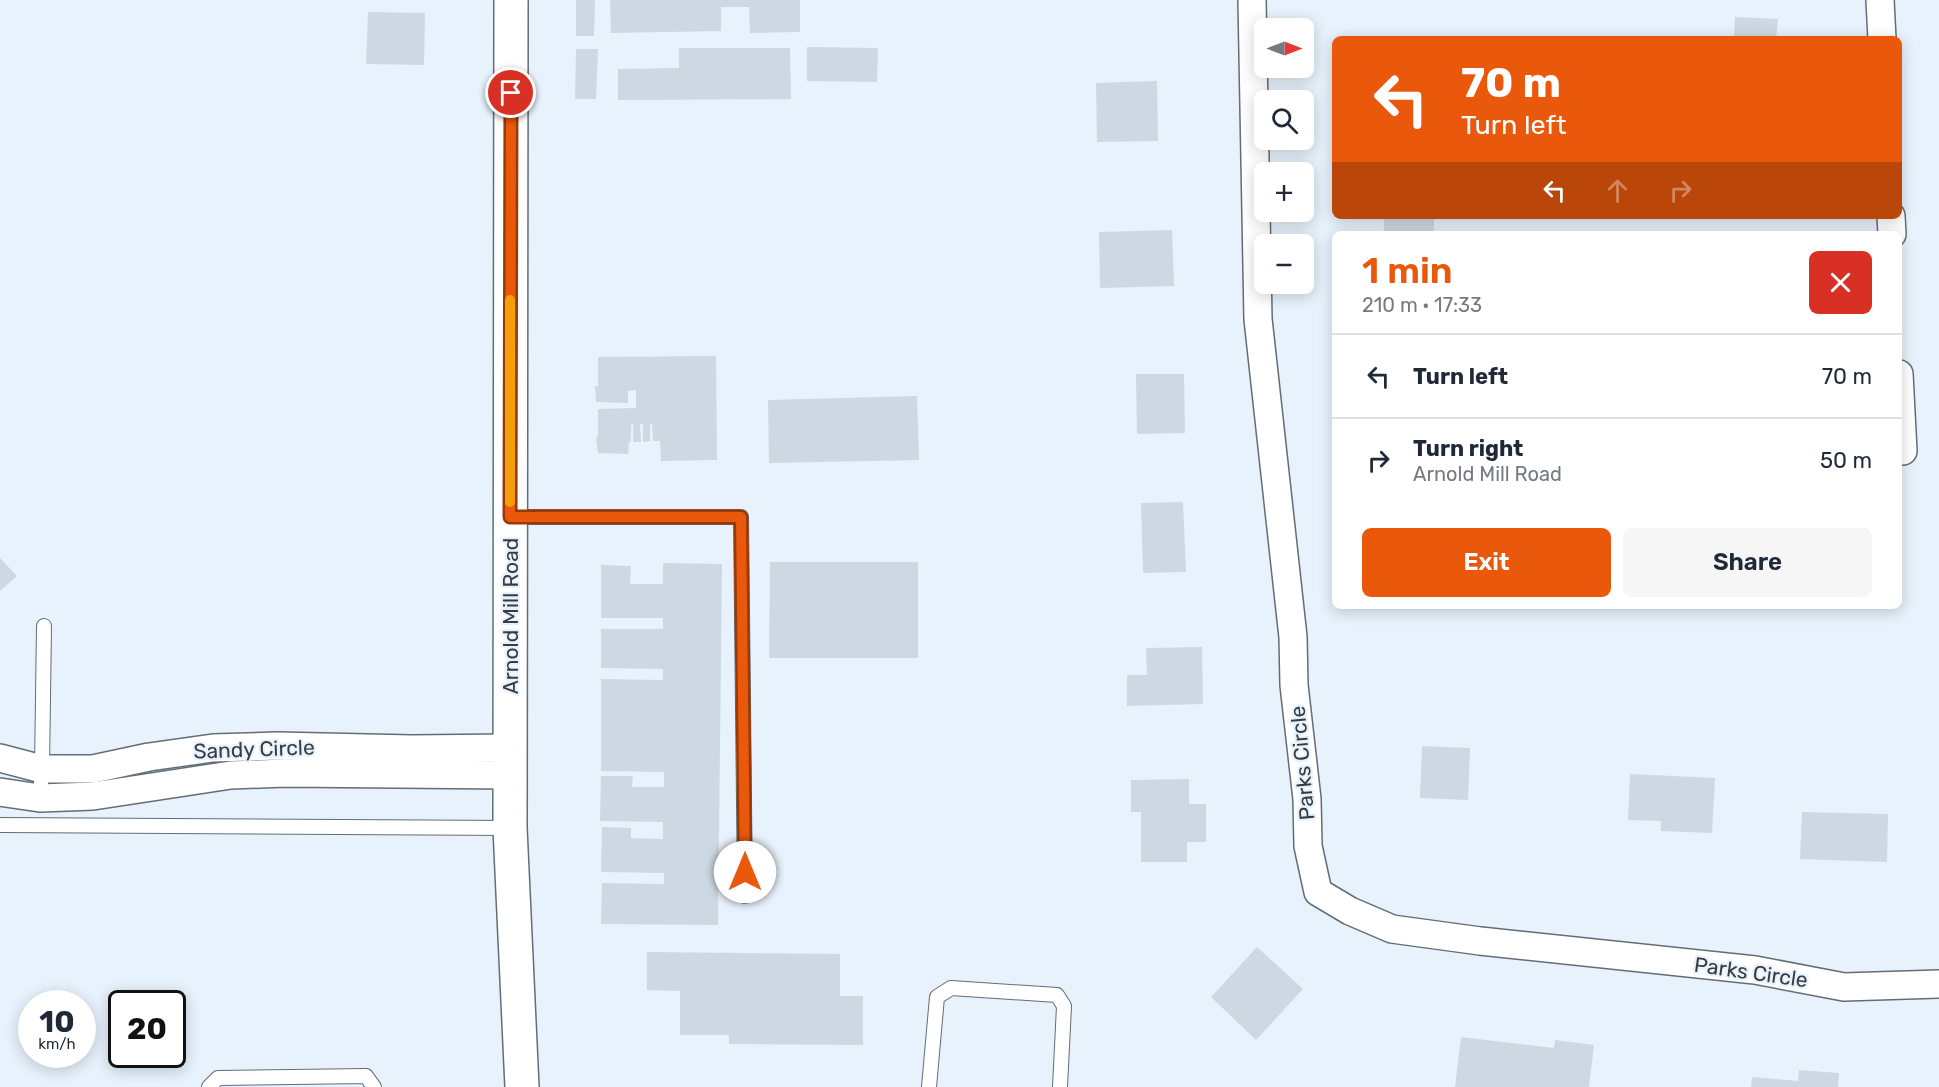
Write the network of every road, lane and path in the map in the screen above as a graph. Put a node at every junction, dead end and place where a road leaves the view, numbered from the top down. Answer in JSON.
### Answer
{"nodes":[{"id":1,"x":511,"y":0,"type":"edge"},
{"id":2,"x":1252,"y":0,"type":"edge"},
{"id":3,"x":1880,"y":0,"type":"edge"},
{"id":4,"x":1882,"y":36,"type":"edge"},
{"id":5,"x":1902,"y":432,"type":"edge"},
{"id":6,"x":1903,"y":451,"type":"dead end"},
{"id":7,"x":510,"y":517,"type":"junction"},
{"id":8,"x":44,"y":626,"type":"dead end"},
{"id":9,"x":0,"y":758,"type":"edge"},
{"id":10,"x":510,"y":762,"type":"junction"},
{"id":11,"x":42,"y":769,"type":"junction"},
{"id":12,"x":0,"y":792,"type":"edge"},
{"id":13,"x":40,"y":798,"type":"junction"},
{"id":14,"x":0,"y":825,"type":"edge"},
{"id":15,"x":510,"y":828,"type":"junction"},
{"id":16,"x":745,"y":896,"type":"dead end"},
{"id":17,"x":1939,"y":984,"type":"edge"},
{"id":18,"x":288,"y":1082,"type":"edge"},
{"id":19,"x":209,"y":1087,"type":"edge"},
{"id":20,"x":374,"y":1087,"type":"edge"},
{"id":21,"x":522,"y":1087,"type":"edge"},
{"id":22,"x":929,"y":1087,"type":"edge"},
{"id":23,"x":1060,"y":1087,"type":"edge"}],
"edges":[{"from":1,"to":7,"type":"main road","name":"Arnold Mill Road"},
{"from":2,"to":17,"type":"street","name":"Parks Circle"},
{"from":3,"to":4,"type":"street"},
{"from":5,"to":6,"type":"street"},
{"from":7,"to":10,"type":"main road","name":"Arnold Mill Road"},
{"from":7,"to":16,"type":"lane"},
{"from":8,"to":11,"type":"lane"},
{"from":9,"to":11,"type":"street","name":"Sandy Circle"},
{"from":10,"to":11,"type":"street","name":"Sandy Circle"},
{"from":10,"to":13,"type":"street","name":"Sandy Circle"},
{"from":10,"to":15,"type":"main road","name":"Arnold Mill Road"},
{"from":11,"to":13,"type":"lane"},
{"from":12,"to":13,"type":"street","name":"Sandy Circle"},
{"from":14,"to":15,"type":"lane"},
{"from":15,"to":21,"type":"main road","name":"Arnold Mill Road"},
{"from":18,"to":19,"type":"lane"},
{"from":18,"to":20,"type":"lane"},
{"from":22,"to":23,"type":"lane"}]}
